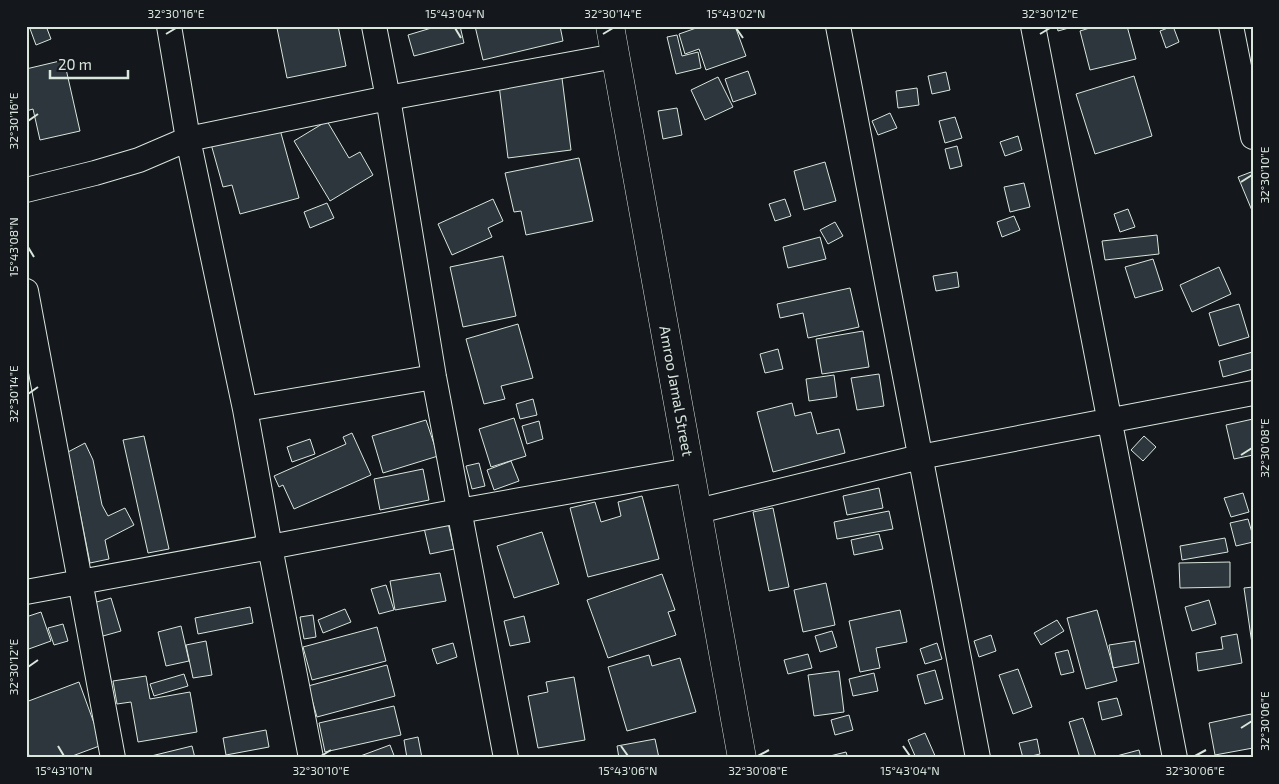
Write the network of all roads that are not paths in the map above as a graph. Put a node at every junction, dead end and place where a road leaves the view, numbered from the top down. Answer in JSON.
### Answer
{"nodes":[{"id":1,"x":169,"y":26,"type":"edge"},
{"id":2,"x":374,"y":26,"type":"edge"},
{"id":3,"x":610,"y":26,"type":"edge"},
{"id":4,"x":838,"y":26,"type":"edge"},
{"id":5,"x":1033,"y":26,"type":"edge"},
{"id":6,"x":1231,"y":26,"type":"edge"},
{"id":7,"x":616,"y":56,"type":"junction"},
{"id":8,"x":388,"y":98,"type":"junction"},
{"id":9,"x":1253,"y":137,"type":"edge"},
{"id":10,"x":188,"y":140,"type":"junction"},
{"id":11,"x":26,"y":190,"type":"edge"},
{"id":12,"x":26,"y":291,"type":"edge"},
{"id":13,"x":434,"y":377,"type":"junction"},
{"id":14,"x":1253,"y":393,"type":"edge"},
{"id":15,"x":245,"y":409,"type":"junction"},
{"id":16,"x":1110,"y":420,"type":"junction"},
{"id":17,"x":920,"y":457,"type":"junction"},
{"id":18,"x":690,"y":470,"type":"junction"},
{"id":19,"x":459,"y":511,"type":"junction"},
{"id":20,"x":698,"y":511,"type":"junction"},
{"id":21,"x":270,"y":548,"type":"junction"},
{"id":22,"x":80,"y":582,"type":"junction"},
{"id":23,"x":26,"y":592,"type":"edge"},
{"id":24,"x":113,"y":758,"type":"edge"},
{"id":25,"x":311,"y":758,"type":"edge"},
{"id":26,"x":506,"y":758,"type":"edge"},
{"id":27,"x":742,"y":758,"type":"edge"},
{"id":28,"x":978,"y":758,"type":"edge"},
{"id":29,"x":1175,"y":758,"type":"edge"}],
"edges":[{"from":1,"to":10,"type":"street"},
{"from":2,"to":8,"type":"street"},
{"from":3,"to":7,"type":"street","name":"Amroo Jamal Street"},
{"from":4,"to":17,"type":"street"},
{"from":5,"to":16,"type":"street"},
{"from":6,"to":9,"type":"street"},
{"from":7,"to":8,"type":"street"},
{"from":7,"to":18,"type":"street","name":"Amroo Jamal Street"},
{"from":8,"to":10,"type":"street"},
{"from":8,"to":13,"type":"street"},
{"from":10,"to":11,"type":"street"},
{"from":10,"to":15,"type":"street"},
{"from":12,"to":22,"type":"street"},
{"from":13,"to":15,"type":"street"},
{"from":13,"to":19,"type":"street"},
{"from":14,"to":16,"type":"street"},
{"from":15,"to":21,"type":"street"},
{"from":16,"to":17,"type":"street"},
{"from":16,"to":29,"type":"street"},
{"from":17,"to":20,"type":"street"},
{"from":17,"to":28,"type":"street"},
{"from":18,"to":19,"type":"street"},
{"from":18,"to":20,"type":"street","name":"Amroo Jamal Street"},
{"from":19,"to":21,"type":"street"},
{"from":19,"to":26,"type":"street"},
{"from":20,"to":27,"type":"street","name":"Amroo Jamal Street"},
{"from":21,"to":22,"type":"street"},
{"from":21,"to":25,"type":"street"},
{"from":22,"to":23,"type":"street"},
{"from":22,"to":24,"type":"street"}]}
